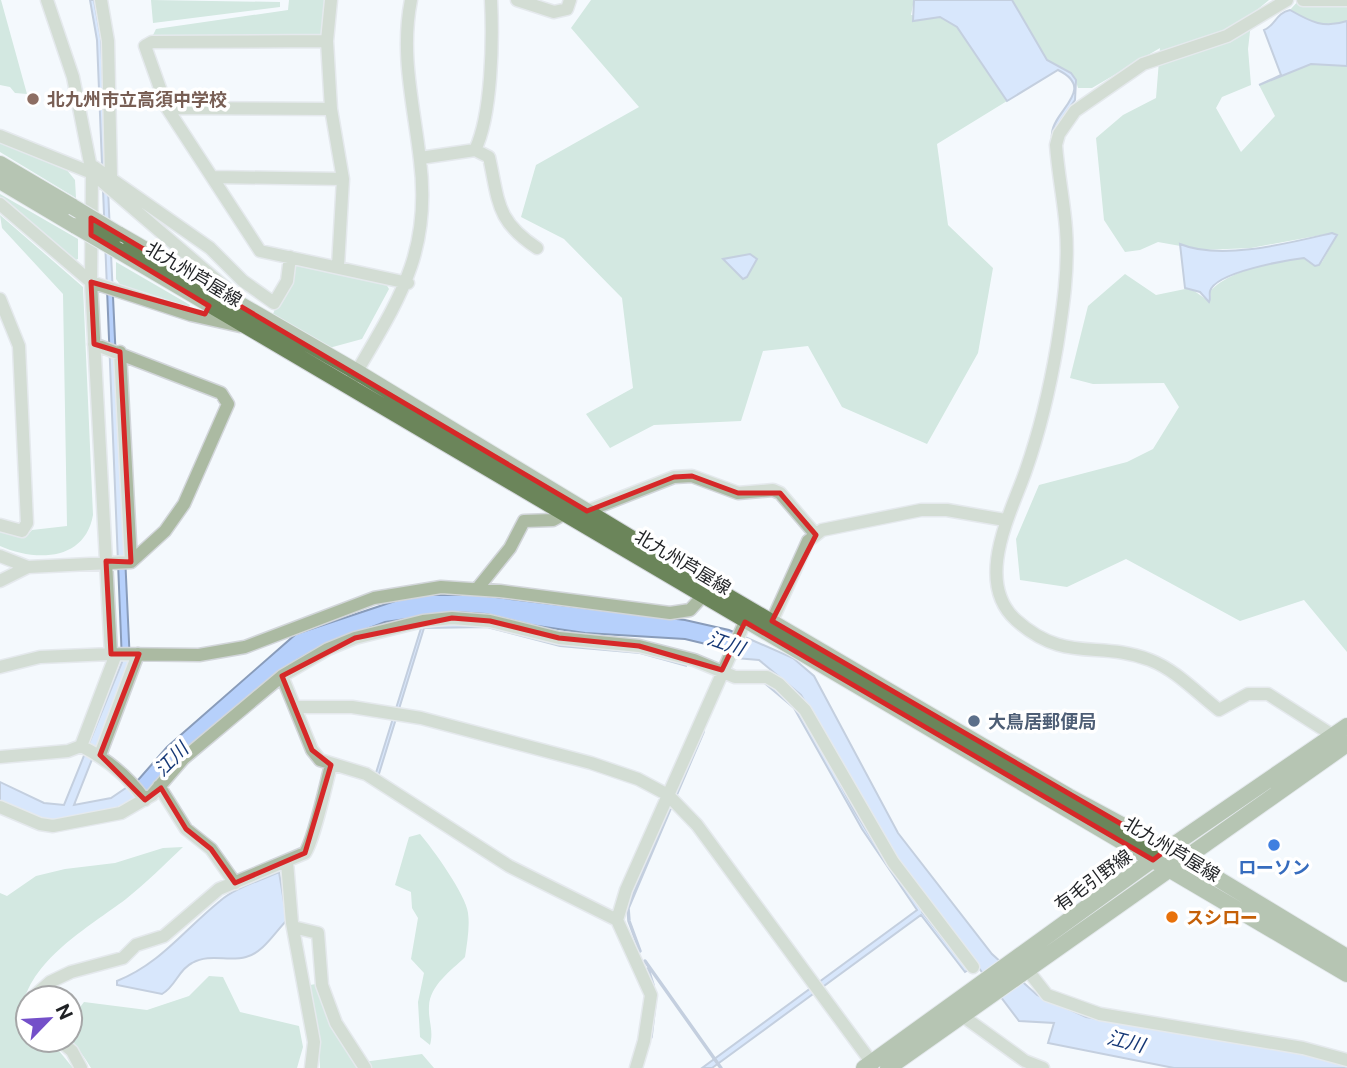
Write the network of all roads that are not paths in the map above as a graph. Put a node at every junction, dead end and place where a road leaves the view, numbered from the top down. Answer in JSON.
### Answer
{"nodes":[{"id":1,"x":47,"y":0,"type":"edge"},
{"id":2,"x":101,"y":0,"type":"edge"},
{"id":3,"x":331,"y":0,"type":"edge"},
{"id":4,"x":411,"y":0,"type":"edge"},
{"id":5,"x":491,"y":0,"type":"edge"},
{"id":6,"x":517,"y":0,"type":"edge"},
{"id":7,"x":570,"y":0,"type":"edge"},
{"id":8,"x":1287,"y":0,"type":"edge"},
{"id":9,"x":1303,"y":0,"type":"edge"},
{"id":10,"x":1347,"y":0,"type":"edge"},
{"id":11,"x":327,"y":41,"type":"junction"},
{"id":12,"x":167,"y":108,"type":"junction"},
{"id":13,"x":331,"y":109,"type":"junction"},
{"id":14,"x":0,"y":136,"type":"edge"},
{"id":15,"x":475,"y":150,"type":"junction"},
{"id":16,"x":420,"y":159,"type":"junction"},
{"id":17,"x":0,"y":164,"type":"edge"},
{"id":18,"x":91,"y":169,"type":"junction"},
{"id":19,"x":111,"y":177,"type":"junction"},
{"id":20,"x":214,"y":177,"type":"junction"},
{"id":21,"x":343,"y":179,"type":"junction"},
{"id":22,"x":0,"y":181,"type":"edge"},
{"id":23,"x":0,"y":204,"type":"edge"},
{"id":24,"x":537,"y":248,"type":"dead end"},
{"id":25,"x":290,"y":257,"type":"junction"},
{"id":26,"x":338,"y":266,"type":"junction"},
{"id":27,"x":91,"y":282,"type":"junction"},
{"id":28,"x":408,"y":283,"type":"junction"},
{"id":29,"x":0,"y":299,"type":"edge"},
{"id":30,"x":5,"y":324,"type":"edge"},
{"id":31,"x":243,"y":327,"type":"junction"},
{"id":32,"x":276,"y":328,"type":"junction"},
{"id":33,"x":94,"y":344,"type":"junction"},
{"id":34,"x":120,"y":352,"type":"junction"},
{"id":35,"x":353,"y":379,"type":"junction"},
{"id":36,"x":587,"y":511,"type":"junction"},
{"id":37,"x":564,"y":513,"type":"junction"},
{"id":38,"x":1005,"y":520,"type":"junction"},
{"id":39,"x":0,"y":525,"type":"edge"},
{"id":40,"x":816,"y":535,"type":"junction"},
{"id":41,"x":0,"y":556,"type":"edge"},
{"id":42,"x":106,"y":561,"type":"junction"},
{"id":43,"x":131,"y":562,"type":"junction"},
{"id":44,"x":29,"y":567,"type":"junction"},
{"id":45,"x":0,"y":581,"type":"edge"},
{"id":46,"x":477,"y":589,"type":"junction"},
{"id":47,"x":707,"y":591,"type":"junction"},
{"id":48,"x":772,"y":621,"type":"junction"},
{"id":49,"x":742,"y":628,"type":"junction"},
{"id":50,"x":115,"y":654,"type":"junction"},
{"id":51,"x":135,"y":654,"type":"junction"},
{"id":52,"x":0,"y":667,"type":"edge"},
{"id":53,"x":722,"y":670,"type":"junction"},
{"id":54,"x":282,"y":676,"type":"junction"},
{"id":55,"x":295,"y":707,"type":"junction"},
{"id":56,"x":1347,"y":726,"type":"edge"},
{"id":57,"x":1342,"y":741,"type":"edge"},
{"id":58,"x":81,"y":746,"type":"junction"},
{"id":59,"x":100,"y":755,"type":"junction"},
{"id":60,"x":0,"y":757,"type":"edge"},
{"id":61,"x":331,"y":765,"type":"junction"},
{"id":62,"x":159,"y":786,"type":"junction"},
{"id":63,"x":668,"y":795,"type":"junction"},
{"id":64,"x":145,"y":800,"type":"junction"},
{"id":65,"x":0,"y":807,"type":"edge"},
{"id":66,"x":1159,"y":855,"type":"junction"},
{"id":67,"x":1185,"y":859,"type":"junction"},
{"id":68,"x":287,"y":863,"type":"junction"},
{"id":69,"x":1169,"y":870,"type":"junction"},
{"id":70,"x":235,"y":883,"type":"junction"},
{"id":71,"x":617,"y":920,"type":"junction"},
{"id":72,"x":293,"y":925,"type":"junction"},
{"id":73,"x":331,"y":934,"type":"dead end"},
{"id":74,"x":1347,"y":957,"type":"edge"},
{"id":75,"x":973,"y":967,"type":"dead end"},
{"id":76,"x":1017,"y":970,"type":"junction"},
{"id":77,"x":1347,"y":974,"type":"edge"},
{"id":78,"x":51,"y":984,"type":"edge"},
{"id":79,"x":960,"y":1010,"type":"junction"},
{"id":80,"x":1347,"y":1060,"type":"edge"},
{"id":81,"x":875,"y":1066,"type":"edge"},
{"id":82,"x":311,"y":1068,"type":"edge"},
{"id":83,"x":365,"y":1068,"type":"edge"},
{"id":84,"x":636,"y":1068,"type":"edge"},
{"id":85,"x":1041,"y":1068,"type":"edge"}],
"edges":[{"from":1,"to":18,"type":"street"},
{"from":2,"to":19,"type":"street"},
{"from":3,"to":11,"type":"street"},
{"from":4,"to":16,"type":"street"},
{"from":5,"to":15,"type":"street"},
{"from":6,"to":7,"type":"street"},
{"from":8,"to":38,"type":"street"},
{"from":9,"to":10,"type":"street"},
{"from":11,"to":12,"type":"street"},
{"from":11,"to":13,"type":"street"},
{"from":12,"to":13,"type":"street"},
{"from":12,"to":20,"type":"street"},
{"from":13,"to":21,"type":"street"},
{"from":14,"to":18,"type":"street"},
{"from":15,"to":16,"type":"street"},
{"from":15,"to":24,"type":"street"},
{"from":16,"to":28,"type":"street"},
{"from":17,"to":32,"type":"main road","name":"北九州芦屋線","bridge":true},
{"from":18,"to":19,"type":"street"},
{"from":18,"to":27,"type":"street"},
{"from":18,"to":32,"type":"street"},
{"from":19,"to":25,"type":"street"},
{"from":20,"to":21,"type":"street"},
{"from":20,"to":25,"type":"street"},
{"from":21,"to":26,"type":"street"},
{"from":22,"to":31,"type":"main road","name":"北九州芦屋線","bridge":true},
{"from":23,"to":27,"type":"street"},
{"from":25,"to":26,"type":"street"},
{"from":26,"to":28,"type":"street"},
{"from":27,"to":31,"type":"street"},
{"from":27,"to":33,"type":"street"},
{"from":28,"to":35,"type":"street"},
{"from":29,"to":30,"type":"street"},
{"from":30,"to":39,"type":"street"},
{"from":31,"to":35,"type":"main road","name":"北九州芦屋線"},
{"from":32,"to":35,"type":"main road","name":"北九州芦屋線"},
{"from":33,"to":34,"type":"street"},
{"from":33,"to":42,"type":"street"},
{"from":34,"to":43,"type":"street"},
{"from":34,"to":43,"type":"street"},
{"from":35,"to":36,"type":"main road","name":"北九州芦屋線"},
{"from":35,"to":37,"type":"main road","name":"北九州芦屋線"},
{"from":36,"to":40,"type":"street"},
{"from":36,"to":47,"type":"main road","name":"北九州芦屋線"},
{"from":37,"to":46,"type":"street"},
{"from":37,"to":47,"type":"main road","name":"北九州芦屋線"},
{"from":38,"to":40,"type":"street"},
{"from":38,"to":57,"type":"street"},
{"from":40,"to":48,"type":"street"},
{"from":41,"to":44,"type":"street"},
{"from":42,"to":43,"type":"street"},
{"from":42,"to":44,"type":"street"},
{"from":42,"to":50,"type":"street"},
{"from":44,"to":45,"type":"street"},
{"from":46,"to":47,"type":"street"},
{"from":46,"to":51,"type":"street"},
{"from":47,"to":48,"type":"main road","name":"北九州芦屋線"},
{"from":47,"to":49,"type":"main road","name":"北九州芦屋線"},
{"from":48,"to":66,"type":"main road","name":"北九州芦屋線"},
{"from":49,"to":53,"type":"street"},
{"from":49,"to":66,"type":"main road","name":"北九州芦屋線"},
{"from":50,"to":51,"type":"street"},
{"from":50,"to":52,"type":"street"},
{"from":50,"to":58,"type":"street"},
{"from":51,"to":59,"type":"street"},
{"from":53,"to":54,"type":"street"},
{"from":53,"to":63,"type":"street"},
{"from":53,"to":75,"type":"street"},
{"from":54,"to":55,"type":"street"},
{"from":54,"to":62,"type":"street"},
{"from":55,"to":61,"type":"street"},
{"from":55,"to":63,"type":"street"},
{"from":56,"to":57,"type":"main road","name":"有毛引野線"},
{"from":57,"to":66,"type":"main road","name":"有毛引野線"},
{"from":57,"to":67,"type":"main road","name":"有毛引野線"},
{"from":58,"to":59,"type":"street"},
{"from":58,"to":60,"type":"street"},
{"from":59,"to":64,"type":"street"},
{"from":61,"to":68,"type":"street"},
{"from":61,"to":71,"type":"street"},
{"from":62,"to":64,"type":"street"},
{"from":62,"to":70,"type":"street"},
{"from":63,"to":71,"type":"street"},
{"from":63,"to":81,"type":"street"},
{"from":64,"to":65,"type":"street"},
{"from":66,"to":67,"type":"main road","name":"北九州芦屋線"},
{"from":66,"to":69,"type":"main road","name":"北九州芦屋線"},
{"from":66,"to":76,"type":"main road","name":"有毛引野線"},
{"from":67,"to":69,"type":"main road","name":"有毛引野線"},
{"from":67,"to":74,"type":"main road","name":"北九州芦屋線"},
{"from":68,"to":70,"type":"street"},
{"from":68,"to":72,"type":"street"},
{"from":69,"to":76,"type":"main road","name":"有毛引野線"},
{"from":69,"to":77,"type":"main road","name":"北九州芦屋線"},
{"from":70,"to":78,"type":"street"},
{"from":71,"to":84,"type":"street"},
{"from":72,"to":73,"type":"street"},
{"from":72,"to":82,"type":"street"},
{"from":72,"to":83,"type":"street"},
{"from":76,"to":79,"type":"main road","name":"有毛引野線"},
{"from":76,"to":80,"type":"street"},
{"from":79,"to":81,"type":"main road","name":"有毛引野線"},
{"from":79,"to":85,"type":"street"}]}
